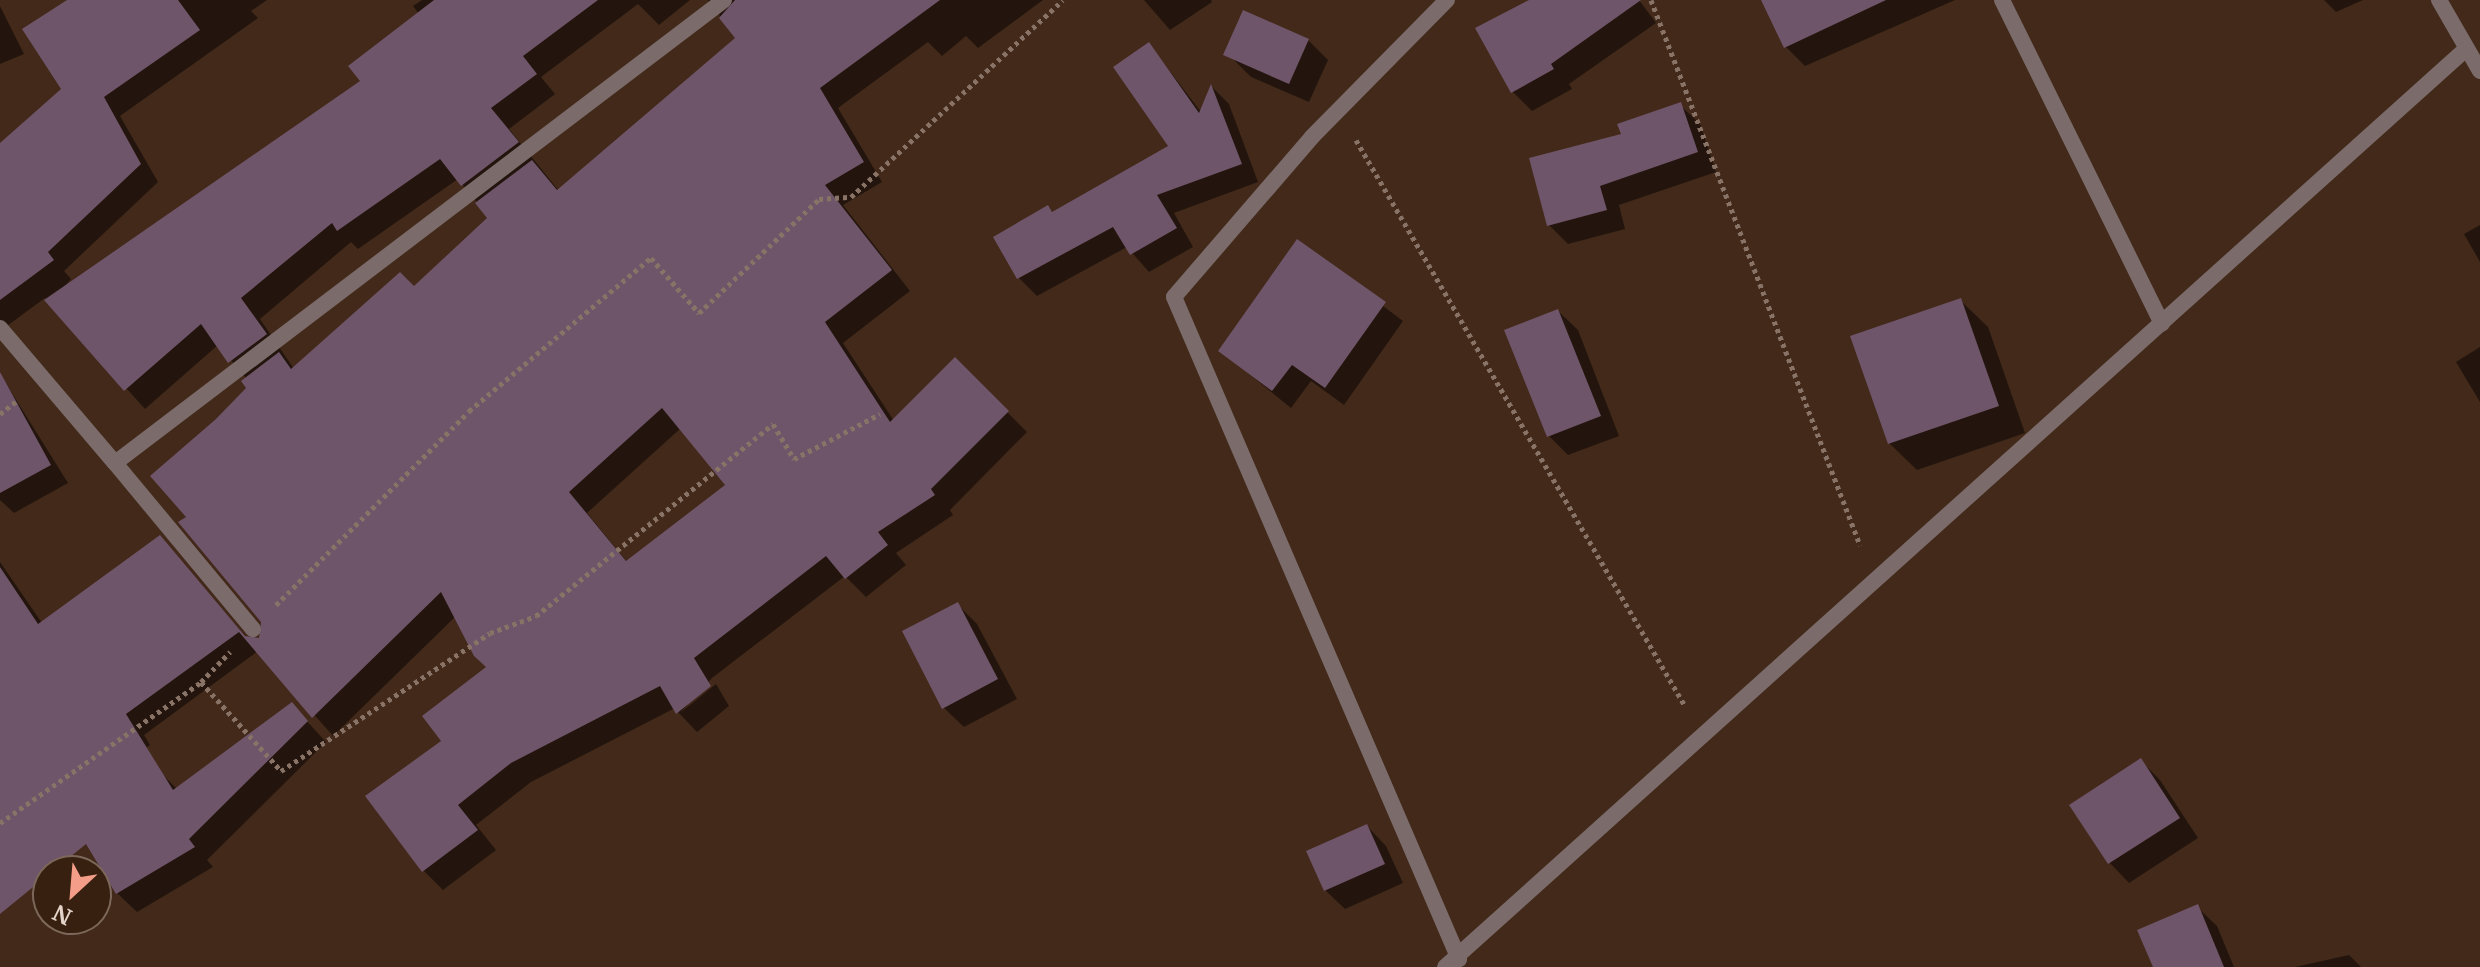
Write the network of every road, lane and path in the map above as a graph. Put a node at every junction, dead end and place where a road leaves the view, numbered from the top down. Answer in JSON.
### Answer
{"nodes":[{"id":1,"x":724,"y":0,"type":"edge"},
{"id":2,"x":1063,"y":0,"type":"edge"},
{"id":3,"x":1447,"y":0,"type":"edge"},
{"id":4,"x":1651,"y":0,"type":"edge"},
{"id":5,"x":2002,"y":0,"type":"edge"},
{"id":6,"x":2439,"y":0,"type":"edge"},
{"id":7,"x":2466,"y":49,"type":"junction"},
{"id":8,"x":2480,"y":71,"type":"edge"},
{"id":9,"x":1339,"y":110,"type":"junction"},
{"id":10,"x":2162,"y":324,"type":"junction"},
{"id":11,"x":0,"y":328,"type":"edge"},
{"id":12,"x":880,"y":414,"type":"dead end"},
{"id":13,"x":115,"y":463,"type":"junction"},
{"id":14,"x":1875,"y":583,"type":"junction"},
{"id":15,"x":253,"y":629,"type":"junction"},
{"id":16,"x":201,"y":682,"type":"junction"},
{"id":17,"x":1704,"y":737,"type":"junction"},
{"id":18,"x":0,"y":823,"type":"edge"},
{"id":19,"x":1452,"y":963,"type":"edge"}],
"edges":[{"from":1,"to":13,"type":"street"},
{"from":2,"to":15,"type":"path"},
{"from":3,"to":9,"type":"street"},
{"from":4,"to":14,"type":"path"},
{"from":5,"to":10,"type":"street"},
{"from":6,"to":7,"type":"street"},
{"from":7,"to":8,"type":"street"},
{"from":7,"to":10,"type":"street"},
{"from":9,"to":17,"type":"path"},
{"from":9,"to":19,"type":"street"},
{"from":10,"to":14,"type":"street"},
{"from":11,"to":13,"type":"street"},
{"from":12,"to":16,"type":"path"},
{"from":13,"to":15,"type":"street"},
{"from":14,"to":17,"type":"street"},
{"from":15,"to":16,"type":"path"},
{"from":16,"to":18,"type":"path"},
{"from":17,"to":19,"type":"street"}]}
